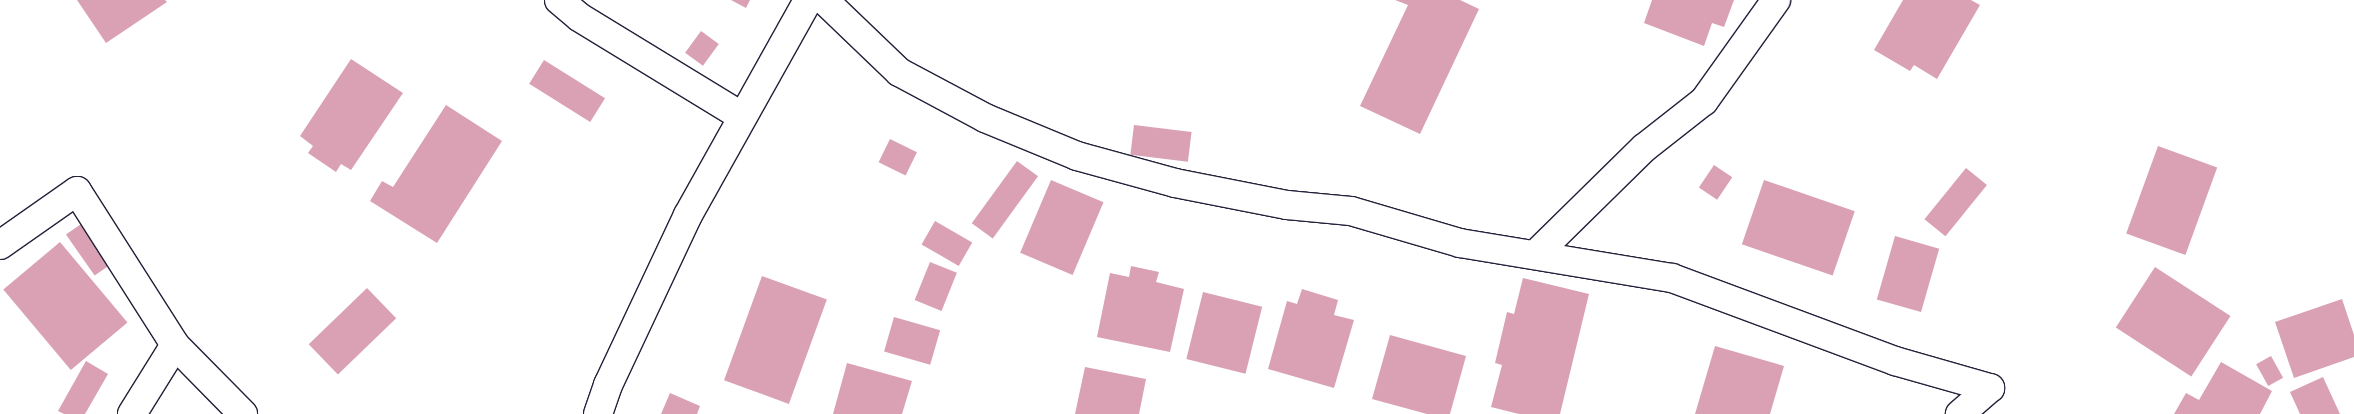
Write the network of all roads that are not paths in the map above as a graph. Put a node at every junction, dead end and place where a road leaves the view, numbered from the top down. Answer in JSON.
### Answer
{"nodes":[{"id":1,"x":559,"y":0,"type":"edge"},
{"id":2,"x":808,"y":0,"type":"edge"},
{"id":3,"x":824,"y":0,"type":"edge"},
{"id":4,"x":1776,"y":0,"type":"edge"},
{"id":5,"x":741,"y":116,"type":"junction"},
{"id":6,"x":0,"y":245,"type":"edge"},
{"id":7,"x":1535,"y":255,"type":"junction"},
{"id":8,"x":175,"y":345,"type":"junction"},
{"id":9,"x":132,"y":414,"type":"edge"},
{"id":10,"x":243,"y":414,"type":"edge"},
{"id":11,"x":598,"y":414,"type":"edge"},
{"id":12,"x":1960,"y":414,"type":"edge"}],
"edges":[{"from":1,"to":5,"type":"street"},
{"from":2,"to":5,"type":"street"},
{"from":3,"to":7,"type":"street"},
{"from":4,"to":7,"type":"street"},
{"from":5,"to":11,"type":"street"},
{"from":6,"to":8,"type":"street"},
{"from":7,"to":12,"type":"street"},
{"from":8,"to":9,"type":"street"},
{"from":8,"to":10,"type":"street"}]}
